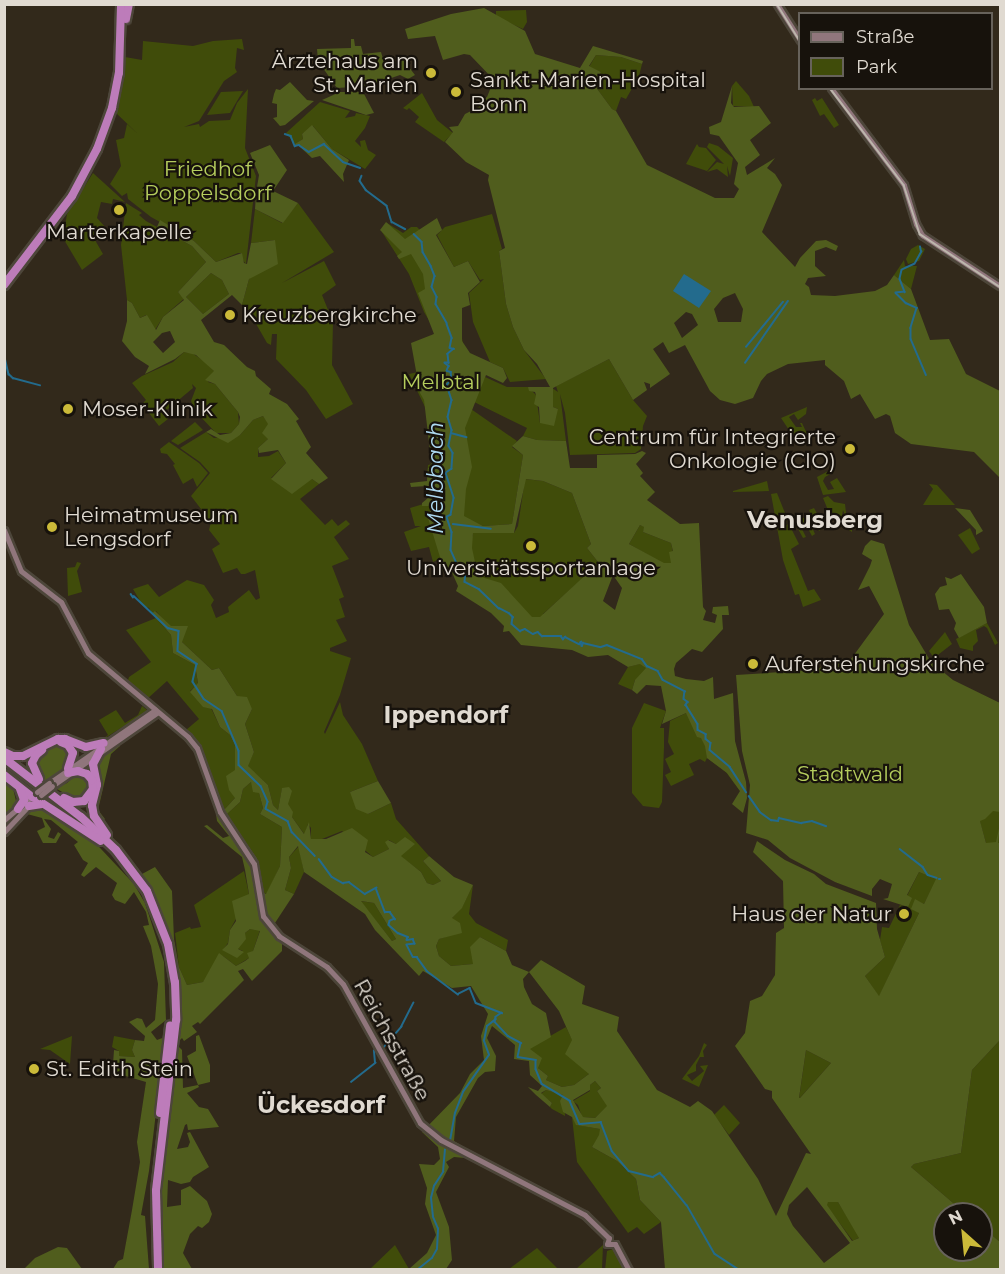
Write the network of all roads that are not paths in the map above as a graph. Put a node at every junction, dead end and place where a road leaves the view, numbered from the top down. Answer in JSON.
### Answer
{"nodes":[{"id":1,"x":119,"y":4,"type":"edge"},
{"id":2,"x":129,"y":4,"type":"edge"},
{"id":3,"x":777,"y":4,"type":"edge"},
{"id":4,"x":122,"y":32,"type":"junction"},
{"id":5,"x":798,"y":37,"type":"edge"},
{"id":6,"x":833,"y":90,"type":"edge"},
{"id":7,"x":4,"y":279,"type":"edge"},
{"id":8,"x":4,"y":285,"type":"edge"},
{"id":9,"x":1000,"y":286,"type":"edge"},
{"id":10,"x":4,"y":530,"type":"edge"},
{"id":11,"x":147,"y":704,"type":"junction"},
{"id":12,"x":156,"y":711,"type":"junction"},
{"id":13,"x":144,"y":716,"type":"junction"},
{"id":14,"x":103,"y":746,"type":"junction"},
{"id":15,"x":4,"y":752,"type":"edge"},
{"id":16,"x":4,"y":758,"type":"edge"},
{"id":17,"x":4,"y":763,"type":"edge"},
{"id":18,"x":68,"y":770,"type":"junction"},
{"id":19,"x":4,"y":775,"type":"edge"},
{"id":20,"x":39,"y":779,"type":"junction"},
{"id":21,"x":19,"y":788,"type":"junction"},
{"id":22,"x":64,"y":798,"type":"junction"},
{"id":23,"x":36,"y":799,"type":"junction"},
{"id":24,"x":18,"y":809,"type":"junction"},
{"id":25,"x":4,"y":820,"type":"edge"},
{"id":26,"x":4,"y":832,"type":"edge"},
{"id":27,"x":105,"y":832,"type":"junction"},
{"id":28,"x":101,"y":841,"type":"junction"},
{"id":29,"x":130,"y":865,"type":"junction"},
{"id":30,"x":172,"y":1036,"type":"junction"},
{"id":31,"x":156,"y":1269,"type":"edge"},
{"id":32,"x":629,"y":1269,"type":"edge"}],
"edges":[{"from":1,"to":4,"type":"highway"},
{"from":2,"to":4,"type":"highway"},
{"from":3,"to":5,"type":"main road"},
{"from":4,"to":7,"type":"highway"},
{"from":4,"to":8,"type":"highway"},
{"from":6,"to":9,"type":"main road"},
{"from":10,"to":11,"type":"main road","name":"Reichsstraße"},
{"from":11,"to":12,"type":"main road","name":"Reichsstraße"},
{"from":11,"to":13,"type":"main road"},
{"from":12,"to":13,"type":"main road"},
{"from":12,"to":14,"type":"main road"},
{"from":12,"to":32,"type":"main road","name":"Reichsstraße"},
{"from":13,"to":14,"type":"main road"},
{"from":14,"to":15,"type":"highway"},
{"from":14,"to":18,"type":"main road"},
{"from":14,"to":27,"type":"highway"},
{"from":15,"to":20,"type":"highway"},
{"from":16,"to":29,"type":"highway"},
{"from":17,"to":28,"type":"highway"},
{"from":18,"to":20,"type":"highway"},
{"from":18,"to":22,"type":"highway"},
{"from":18,"to":23,"type":"main road","bridge":true},
{"from":19,"to":21,"type":"highway"},
{"from":20,"to":22,"type":"highway"},
{"from":21,"to":23,"type":"highway"},
{"from":21,"to":24,"type":"highway"},
{"from":22,"to":27,"type":"highway"},
{"from":23,"to":24,"type":"main road"},
{"from":23,"to":26,"type":"main road"},
{"from":23,"to":28,"type":"highway"},
{"from":24,"to":25,"type":"main road"},
{"from":27,"to":29,"type":"highway"},
{"from":28,"to":30,"type":"highway"},
{"from":29,"to":30,"type":"highway"},
{"from":30,"to":31,"type":"highway"}]}
